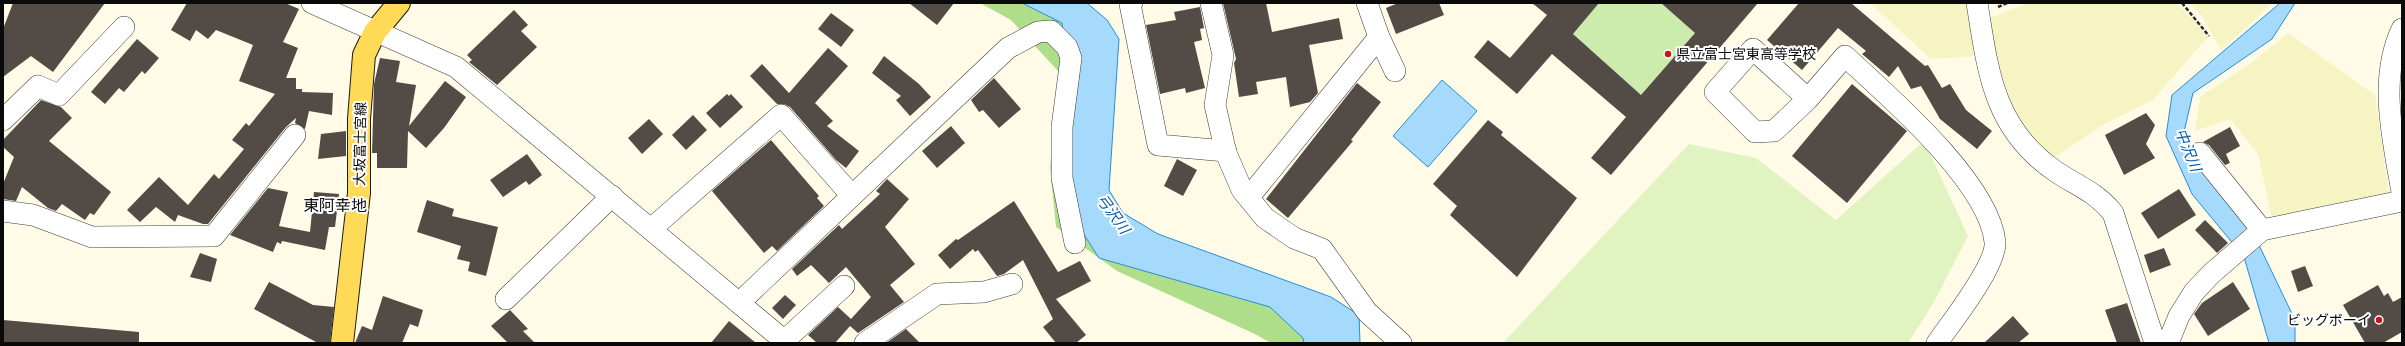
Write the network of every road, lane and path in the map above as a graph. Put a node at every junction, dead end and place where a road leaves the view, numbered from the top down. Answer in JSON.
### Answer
{"nodes":[{"id":1,"x":312,"y":3,"type":"edge"},
{"id":2,"x":399,"y":3,"type":"edge"},
{"id":3,"x":1132,"y":3,"type":"edge"},
{"id":4,"x":1211,"y":3,"type":"edge"},
{"id":5,"x":1367,"y":3,"type":"edge"},
{"id":6,"x":1977,"y":3,"type":"edge"},
{"id":7,"x":2182,"y":3,"type":"edge"},
{"id":8,"x":124,"y":27,"type":"dead end"},
{"id":9,"x":2402,"y":29,"type":"edge"},
{"id":10,"x":375,"y":32,"type":"junction"},
{"id":11,"x":2209,"y":36,"type":"dead end"},
{"id":12,"x":1379,"y":37,"type":"junction"},
{"id":13,"x":1395,"y":71,"type":"dead end"},
{"id":14,"x":1808,"y":99,"type":"dead end"},
{"id":15,"x":3,"y":120,"type":"edge"},
{"id":16,"x":295,"y":135,"type":"dead end"},
{"id":17,"x":1226,"y":151,"type":"junction"},
{"id":18,"x":2200,"y":153,"type":"dead end"},
{"id":19,"x":2402,"y":192,"type":"edge"},
{"id":20,"x":612,"y":196,"type":"junction"},
{"id":21,"x":852,"y":196,"type":"junction"},
{"id":22,"x":1249,"y":197,"type":"junction"},
{"id":23,"x":2402,"y":200,"type":"edge"},
{"id":24,"x":3,"y":211,"type":"edge"},
{"id":25,"x":651,"y":229,"type":"junction"},
{"id":26,"x":2262,"y":230,"type":"junction"},
{"id":27,"x":1074,"y":243,"type":"dead end"},
{"id":28,"x":1012,"y":284,"type":"dead end"},
{"id":29,"x":844,"y":286,"type":"dead end"},
{"id":30,"x":506,"y":299,"type":"dead end"},
{"id":31,"x":739,"y":303,"type":"junction"},
{"id":32,"x":786,"y":342,"type":"edge"},
{"id":33,"x":342,"y":343,"type":"edge"},
{"id":34,"x":865,"y":343,"type":"edge"},
{"id":35,"x":1401,"y":343,"type":"edge"},
{"id":36,"x":1937,"y":343,"type":"edge"},
{"id":37,"x":2156,"y":343,"type":"edge"},
{"id":38,"x":2168,"y":343,"type":"edge"}],
"edges":[{"from":1,"to":10,"type":"street"},
{"from":2,"to":10,"type":"main road","name":"大坂富士宮線"},
{"from":3,"to":17,"type":"street"},
{"from":4,"to":17,"type":"street"},
{"from":5,"to":12,"type":"street"},
{"from":6,"to":37,"type":"street"},
{"from":7,"to":11,"type":"path"},
{"from":8,"to":15,"type":"street"},
{"from":9,"to":19,"type":"street"},
{"from":10,"to":20,"type":"street"},
{"from":10,"to":33,"type":"main road","name":"大坂富士宮線"},
{"from":12,"to":13,"type":"street"},
{"from":12,"to":22,"type":"street"},
{"from":14,"to":36,"type":"street"},
{"from":16,"to":24,"type":"street"},
{"from":17,"to":22,"type":"street"},
{"from":18,"to":26,"type":"street"},
{"from":20,"to":25,"type":"street"},
{"from":20,"to":30,"type":"street"},
{"from":21,"to":25,"type":"street"},
{"from":21,"to":27,"type":"street"},
{"from":21,"to":31,"type":"street"},
{"from":22,"to":35,"type":"street"},
{"from":23,"to":26,"type":"street"},
{"from":25,"to":31,"type":"street"},
{"from":26,"to":38,"type":"street"},
{"from":28,"to":34,"type":"street"},
{"from":29,"to":32,"type":"street"},
{"from":31,"to":32,"type":"street"}]}
